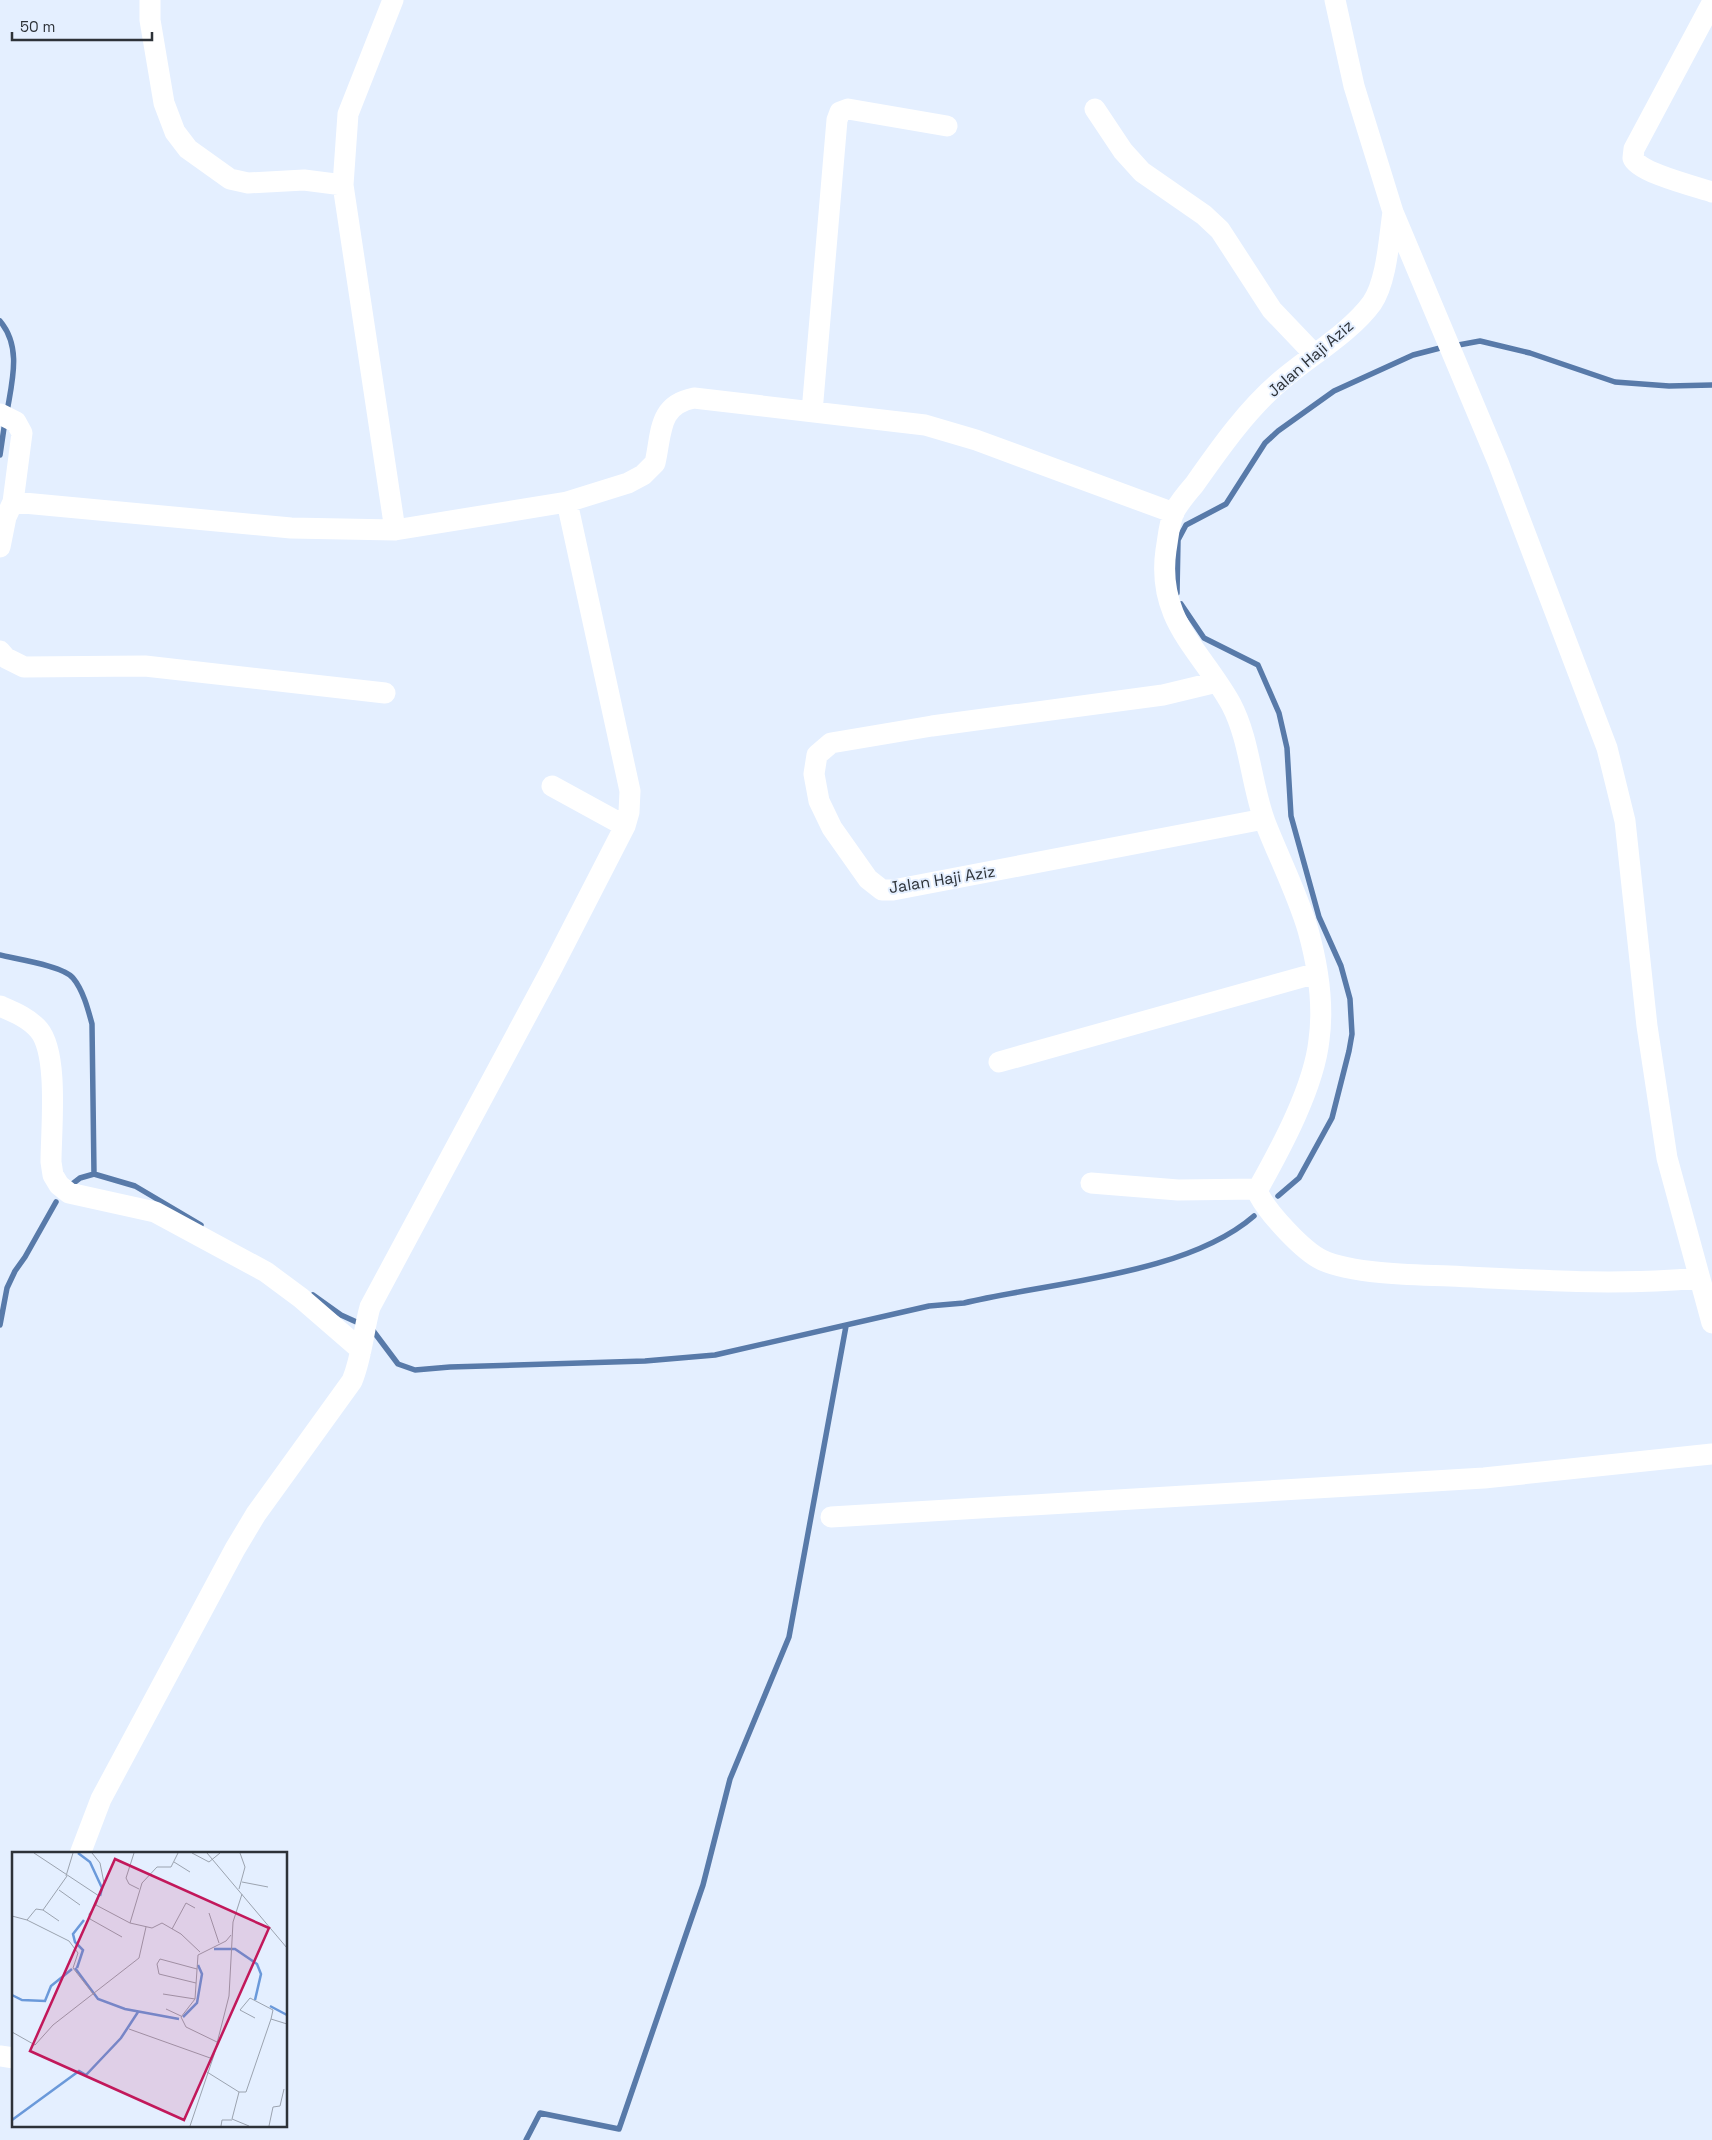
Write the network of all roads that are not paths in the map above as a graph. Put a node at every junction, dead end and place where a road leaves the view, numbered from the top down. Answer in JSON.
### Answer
{"nodes":[{"id":1,"x":150,"y":0,"type":"edge"},
{"id":2,"x":393,"y":0,"type":"edge"},
{"id":3,"x":1336,"y":0,"type":"edge"},
{"id":4,"x":1712,"y":3,"type":"edge"},
{"id":5,"x":1095,"y":109,"type":"dead end"},
{"id":6,"x":947,"y":126,"type":"dead end"},
{"id":7,"x":343,"y":185,"type":"junction"},
{"id":8,"x":1712,"y":192,"type":"edge"},
{"id":9,"x":1393,"y":212,"type":"junction"},
{"id":10,"x":1314,"y":354,"type":"junction"},
{"id":11,"x":812,"y":412,"type":"junction"},
{"id":12,"x":8,"y":418,"type":"edge"},
{"id":13,"x":12,"y":502,"type":"junction"},
{"id":14,"x":567,"y":502,"type":"junction"},
{"id":15,"x":1174,"y":513,"type":"junction"},
{"id":16,"x":396,"y":530,"type":"junction"},
{"id":17,"x":0,"y":547,"type":"edge"},
{"id":18,"x":0,"y":651,"type":"edge"},
{"id":19,"x":1217,"y":682,"type":"junction"},
{"id":20,"x":385,"y":693,"type":"dead end"},
{"id":21,"x":552,"y":786,"type":"dead end"},
{"id":22,"x":1264,"y":819,"type":"junction"},
{"id":23,"x":625,"y":826,"type":"junction"},
{"id":24,"x":1317,"y":973,"type":"junction"},
{"id":25,"x":0,"y":1006,"type":"edge"},
{"id":26,"x":999,"y":1062,"type":"dead end"},
{"id":27,"x":1091,"y":1183,"type":"dead end"},
{"id":28,"x":1258,"y":1189,"type":"junction"},
{"id":29,"x":1699,"y":1278,"type":"junction"},
{"id":30,"x":1712,"y":1323,"type":"edge"},
{"id":31,"x":362,"y":1342,"type":"junction"},
{"id":32,"x":1712,"y":1454,"type":"edge"},
{"id":33,"x":831,"y":1517,"type":"dead end"},
{"id":34,"x":81,"y":1852,"type":"edge"}],
"edges":[{"from":1,"to":7,"type":"street"},
{"from":2,"to":7,"type":"street"},
{"from":3,"to":9,"type":"street"},
{"from":4,"to":8,"type":"street"},
{"from":5,"to":10,"type":"street"},
{"from":6,"to":11,"type":"street"},
{"from":7,"to":16,"type":"street"},
{"from":9,"to":10,"type":"street","name":"Jalan Haji Aziz"},
{"from":9,"to":29,"type":"street"},
{"from":10,"to":15,"type":"street","name":"Jalan Haji Aziz"},
{"from":11,"to":14,"type":"street"},
{"from":11,"to":15,"type":"street"},
{"from":12,"to":13,"type":"street"},
{"from":13,"to":16,"type":"street"},
{"from":13,"to":17,"type":"street"},
{"from":14,"to":16,"type":"street"},
{"from":14,"to":23,"type":"street"},
{"from":15,"to":19,"type":"street"},
{"from":18,"to":20,"type":"street"},
{"from":19,"to":22,"type":"street"},
{"from":19,"to":22,"type":"street","name":"Jalan Haji Aziz"},
{"from":21,"to":23,"type":"street"},
{"from":22,"to":24,"type":"street"},
{"from":23,"to":31,"type":"street"},
{"from":24,"to":26,"type":"street"},
{"from":24,"to":28,"type":"street"},
{"from":25,"to":31,"type":"street"},
{"from":27,"to":28,"type":"street"},
{"from":28,"to":29,"type":"street"},
{"from":29,"to":30,"type":"street"},
{"from":31,"to":34,"type":"street"},
{"from":32,"to":33,"type":"street"}]}
